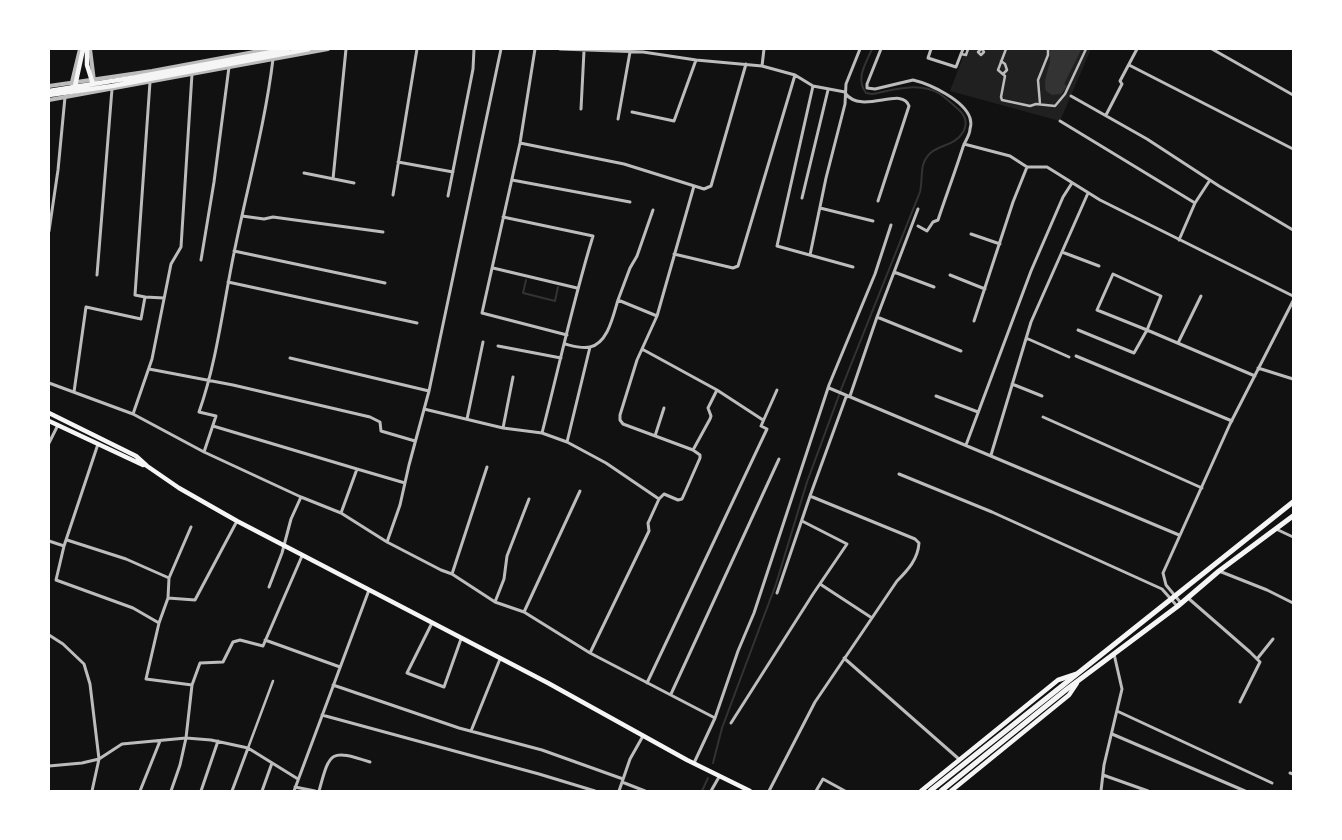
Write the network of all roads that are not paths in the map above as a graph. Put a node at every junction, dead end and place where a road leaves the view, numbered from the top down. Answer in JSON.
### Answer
{"nodes":[{"id":1,"x":85,"y":49,"type":"edge"},
{"id":2,"x":270,"y":49,"type":"edge"},
{"id":3,"x":288,"y":49,"type":"edge"},
{"id":4,"x":310,"y":49,"type":"edge"},
{"id":5,"x":328,"y":49,"type":"edge"},
{"id":6,"x":346,"y":49,"type":"edge"},
{"id":7,"x":417,"y":49,"type":"edge"},
{"id":8,"x":474,"y":49,"type":"edge"},
{"id":9,"x":501,"y":49,"type":"edge"},
{"id":10,"x":535,"y":49,"type":"edge"},
{"id":11,"x":560,"y":49,"type":"edge"},
{"id":12,"x":764,"y":49,"type":"edge"},
{"id":13,"x":860,"y":49,"type":"edge"},
{"id":14,"x":881,"y":49,"type":"edge"},
{"id":15,"x":931,"y":49,"type":"edge"},
{"id":16,"x":963,"y":49,"type":"edge"},
{"id":17,"x":968,"y":49,"type":"edge"},
{"id":18,"x":1006,"y":49,"type":"edge"},
{"id":19,"x":1048,"y":49,"type":"edge"},
{"id":20,"x":1086,"y":49,"type":"edge"},
{"id":21,"x":1137,"y":49,"type":"edge"},
{"id":22,"x":1212,"y":49,"type":"edge"},
{"id":23,"x":257,"y":50,"type":"edge"},
{"id":24,"x":584,"y":51,"type":"junction"},
{"id":25,"x":643,"y":51,"type":"edge"},
{"id":26,"x":630,"y":52,"type":"junction"},
{"id":27,"x":961,"y":54,"type":"junction"},
{"id":28,"x":273,"y":58,"type":"junction"},
{"id":29,"x":696,"y":60,"type":"junction"},
{"id":30,"x":1002,"y":62,"type":"junction"},
{"id":31,"x":746,"y":64,"type":"junction"},
{"id":32,"x":1129,"y":65,"type":"junction"},
{"id":33,"x":762,"y":66,"type":"junction"},
{"id":34,"x":229,"y":67,"type":"junction"},
{"id":35,"x":192,"y":74,"type":"junction"},
{"id":36,"x":1002,"y":74,"type":"junction"},
{"id":37,"x":795,"y":75,"type":"junction"},
{"id":38,"x":93,"y":82,"type":"junction"},
{"id":39,"x":150,"y":82,"type":"junction"},
{"id":40,"x":74,"y":84,"type":"junction"},
{"id":41,"x":49,"y":86,"type":"edge"},
{"id":42,"x":813,"y":86,"type":"junction"},
{"id":43,"x":112,"y":89,"type":"junction"},
{"id":44,"x":828,"y":90,"type":"junction"},
{"id":45,"x":49,"y":91,"type":"edge"},
{"id":46,"x":97,"y":92,"type":"junction"},
{"id":47,"x":845,"y":92,"type":"junction"},
{"id":48,"x":49,"y":95,"type":"edge"},
{"id":49,"x":75,"y":95,"type":"junction"},
{"id":50,"x":1293,"y":95,"type":"edge"},
{"id":51,"x":1071,"y":96,"type":"dead end"},
{"id":52,"x":65,"y":97,"type":"junction"},
{"id":53,"x":49,"y":100,"type":"edge"},
{"id":54,"x":1040,"y":104,"type":"junction"},
{"id":55,"x":581,"y":109,"type":"dead end"},
{"id":56,"x":632,"y":112,"type":"dead end"},
{"id":57,"x":1106,"y":116,"type":"junction"},
{"id":58,"x":618,"y":119,"type":"dead end"},
{"id":59,"x":1060,"y":121,"type":"dead end"},
{"id":60,"x":520,"y":143,"type":"junction"},
{"id":61,"x":964,"y":144,"type":"junction"},
{"id":62,"x":1293,"y":149,"type":"edge"},
{"id":63,"x":398,"y":162,"type":"junction"},
{"id":64,"x":1027,"y":167,"type":"junction"},
{"id":65,"x":453,"y":172,"type":"junction"},
{"id":66,"x":304,"y":173,"type":"dead end"},
{"id":67,"x":333,"y":179,"type":"junction"},
{"id":68,"x":512,"y":180,"type":"junction"},
{"id":69,"x":1210,"y":180,"type":"junction"},
{"id":70,"x":354,"y":183,"type":"dead end"},
{"id":71,"x":1072,"y":183,"type":"junction"},
{"id":72,"x":694,"y":186,"type":"junction"},
{"id":73,"x":1088,"y":193,"type":"junction"},
{"id":74,"x":393,"y":195,"type":"dead end"},
{"id":75,"x":448,"y":196,"type":"dead end"},
{"id":76,"x":802,"y":198,"type":"dead end"},
{"id":77,"x":878,"y":201,"type":"dead end"},
{"id":78,"x":630,"y":202,"type":"dead end"},
{"id":79,"x":1195,"y":203,"type":"junction"},
{"id":80,"x":820,"y":208,"type":"junction"},
{"id":81,"x":918,"y":209,"type":"dead end"},
{"id":82,"x":653,"y":210,"type":"dead end"},
{"id":83,"x":242,"y":216,"type":"junction"},
{"id":84,"x":503,"y":217,"type":"junction"},
{"id":85,"x":873,"y":221,"type":"dead end"},
{"id":86,"x":891,"y":226,"type":"dead end"},
{"id":87,"x":918,"y":226,"type":"dead end"},
{"id":88,"x":1293,"y":230,"type":"edge"},
{"id":89,"x":49,"y":231,"type":"edge"},
{"id":90,"x":383,"y":232,"type":"dead end"},
{"id":91,"x":971,"y":234,"type":"dead end"},
{"id":92,"x":1179,"y":240,"type":"junction"},
{"id":93,"x":1000,"y":244,"type":"junction"},
{"id":94,"x":234,"y":251,"type":"junction"},
{"id":95,"x":1062,"y":252,"type":"junction"},
{"id":96,"x":674,"y":254,"type":"junction"},
{"id":97,"x":810,"y":254,"type":"junction"},
{"id":98,"x":201,"y":260,"type":"dead end"},
{"id":99,"x":1099,"y":266,"type":"dead end"},
{"id":100,"x":853,"y":267,"type":"dead end"},
{"id":101,"x":493,"y":268,"type":"junction"},
{"id":102,"x":894,"y":272,"type":"junction"},
{"id":103,"x":97,"y":275,"type":"dead end"},
{"id":104,"x":950,"y":275,"type":"dead end"},
{"id":105,"x":228,"y":282,"type":"junction"},
{"id":106,"x":385,"y":283,"type":"dead end"},
{"id":107,"x":934,"y":287,"type":"dead end"},
{"id":108,"x":577,"y":288,"type":"junction"},
{"id":109,"x":985,"y":289,"type":"junction"},
{"id":110,"x":1201,"y":296,"type":"dead end"},
{"id":111,"x":1293,"y":296,"type":"edge"},
{"id":112,"x":145,"y":297,"type":"junction"},
{"id":113,"x":164,"y":298,"type":"junction"},
{"id":114,"x":618,"y":300,"type":"junction"},
{"id":115,"x":1293,"y":301,"type":"edge"},
{"id":116,"x":657,"y":316,"type":"junction"},
{"id":117,"x":877,"y":318,"type":"junction"},
{"id":118,"x":974,"y":321,"type":"dead end"},
{"id":119,"x":417,"y":323,"type":"dead end"},
{"id":120,"x":1078,"y":330,"type":"dead end"},
{"id":121,"x":1147,"y":330,"type":"junction"},
{"id":122,"x":567,"y":335,"type":"junction"},
{"id":123,"x":1026,"y":338,"type":"junction"},
{"id":124,"x":483,"y":342,"type":"dead end"},
{"id":125,"x":1178,"y":343,"type":"junction"},
{"id":126,"x":565,"y":344,"type":"junction"},
{"id":127,"x":498,"y":346,"type":"dead end"},
{"id":128,"x":590,"y":347,"type":"junction"},
{"id":129,"x":642,"y":349,"type":"junction"},
{"id":130,"x":961,"y":351,"type":"dead end"},
{"id":131,"x":1076,"y":356,"type":"dead end"},
{"id":132,"x":1069,"y":357,"type":"dead end"},
{"id":133,"x":290,"y":358,"type":"dead end"},
{"id":134,"x":561,"y":358,"type":"junction"},
{"id":135,"x":1258,"y":368,"type":"junction"},
{"id":136,"x":149,"y":369,"type":"junction"},
{"id":137,"x":1255,"y":376,"type":"junction"},
{"id":138,"x":513,"y":378,"type":"dead end"},
{"id":139,"x":1293,"y":380,"type":"edge"},
{"id":140,"x":210,"y":381,"type":"junction"},
{"id":141,"x":49,"y":383,"type":"edge"},
{"id":142,"x":1012,"y":384,"type":"junction"},
{"id":143,"x":828,"y":388,"type":"junction"},
{"id":144,"x":717,"y":390,"type":"junction"},
{"id":145,"x":776,"y":390,"type":"dead end"},
{"id":146,"x":429,"y":391,"type":"junction"},
{"id":147,"x":74,"y":392,"type":"junction"},
{"id":148,"x":850,"y":396,"type":"junction"},
{"id":149,"x":936,"y":396,"type":"dead end"},
{"id":150,"x":1042,"y":396,"type":"dead end"},
{"id":151,"x":664,"y":408,"type":"dead end"},
{"id":152,"x":424,"y":409,"type":"junction"},
{"id":153,"x":978,"y":412,"type":"junction"},
{"id":154,"x":49,"y":414,"type":"edge"},
{"id":155,"x":133,"y":414,"type":"junction"},
{"id":156,"x":1042,"y":417,"type":"dead end"},
{"id":157,"x":467,"y":420,"type":"junction"},
{"id":158,"x":763,"y":420,"type":"junction"},
{"id":159,"x":49,"y":421,"type":"edge"},
{"id":160,"x":1232,"y":421,"type":"junction"},
{"id":161,"x":58,"y":425,"type":"junction"},
{"id":162,"x":213,"y":426,"type":"junction"},
{"id":163,"x":503,"y":428,"type":"junction"},
{"id":164,"x":542,"y":433,"type":"junction"},
{"id":165,"x":655,"y":436,"type":"junction"},
{"id":166,"x":415,"y":441,"type":"junction"},
{"id":167,"x":567,"y":442,"type":"junction"},
{"id":168,"x":49,"y":443,"type":"edge"},
{"id":169,"x":98,"y":444,"type":"junction"},
{"id":170,"x":966,"y":445,"type":"junction"},
{"id":171,"x":693,"y":450,"type":"junction"},
{"id":172,"x":204,"y":452,"type":"junction"},
{"id":173,"x":990,"y":455,"type":"junction"},
{"id":174,"x":779,"y":460,"type":"dead end"},
{"id":175,"x":147,"y":466,"type":"junction"},
{"id":176,"x":487,"y":467,"type":"dead end"},
{"id":177,"x":357,"y":469,"type":"junction"},
{"id":178,"x":899,"y":474,"type":"dead end"},
{"id":179,"x":405,"y":483,"type":"junction"},
{"id":180,"x":1202,"y":488,"type":"junction"},
{"id":181,"x":580,"y":491,"type":"dead end"},
{"id":182,"x":810,"y":496,"type":"junction"},
{"id":183,"x":301,"y":497,"type":"junction"},
{"id":184,"x":530,"y":499,"type":"dead end"},
{"id":185,"x":659,"y":499,"type":"junction"},
{"id":186,"x":1293,"y":502,"type":"edge"},
{"id":187,"x":341,"y":513,"type":"junction"},
{"id":188,"x":1293,"y":516,"type":"edge"},
{"id":189,"x":237,"y":521,"type":"junction"},
{"id":190,"x":802,"y":521,"type":"junction"},
{"id":191,"x":191,"y":527,"type":"dead end"},
{"id":192,"x":1276,"y":530,"type":"junction"},
{"id":193,"x":1179,"y":535,"type":"junction"},
{"id":194,"x":1293,"y":538,"type":"edge"},
{"id":195,"x":67,"y":540,"type":"junction"},
{"id":196,"x":49,"y":541,"type":"edge"},
{"id":197,"x":387,"y":542,"type":"junction"},
{"id":198,"x":283,"y":545,"type":"junction"},
{"id":199,"x":64,"y":546,"type":"junction"},
{"id":200,"x":302,"y":556,"type":"junction"},
{"id":201,"x":1220,"y":571,"type":"junction"},
{"id":202,"x":452,"y":574,"type":"junction"},
{"id":203,"x":169,"y":578,"type":"junction"},
{"id":204,"x":820,"y":584,"type":"junction"},
{"id":205,"x":269,"y":587,"type":"dead end"},
{"id":206,"x":369,"y":590,"type":"junction"},
{"id":207,"x":777,"y":592,"type":"dead end"},
{"id":208,"x":1173,"y":597,"type":"junction"},
{"id":209,"x":168,"y":598,"type":"junction"},
{"id":210,"x":1188,"y":598,"type":"junction"},
{"id":211,"x":495,"y":602,"type":"junction"},
{"id":212,"x":1293,"y":604,"type":"edge"},
{"id":213,"x":1180,"y":605,"type":"junction"},
{"id":214,"x":524,"y":612,"type":"junction"},
{"id":215,"x":872,"y":618,"type":"junction"},
{"id":216,"x":159,"y":623,"type":"junction"},
{"id":217,"x":432,"y":623,"type":"junction"},
{"id":218,"x":49,"y":635,"type":"edge"},
{"id":219,"x":461,"y":639,"type":"junction"},
{"id":220,"x":1273,"y":639,"type":"dead end"},
{"id":221,"x":265,"y":640,"type":"junction"},
{"id":222,"x":590,"y":653,"type":"junction"},
{"id":223,"x":1114,"y":654,"type":"junction"},
{"id":224,"x":844,"y":658,"type":"junction"},
{"id":225,"x":500,"y":659,"type":"junction"},
{"id":226,"x":1257,"y":659,"type":"junction"},
{"id":227,"x":340,"y":666,"type":"junction"},
{"id":228,"x":1076,"y":674,"type":"junction"},
{"id":229,"x":1079,"y":680,"type":"junction"},
{"id":230,"x":273,"y":681,"type":"dead end"},
{"id":231,"x":647,"y":683,"type":"junction"},
{"id":232,"x":192,"y":685,"type":"junction"},
{"id":233,"x":333,"y":686,"type":"junction"},
{"id":234,"x":1064,"y":687,"type":"junction"},
{"id":235,"x":671,"y":694,"type":"junction"},
{"id":236,"x":1240,"y":702,"type":"dead end"},
{"id":237,"x":1117,"y":711,"type":"junction"},
{"id":238,"x":322,"y":715,"type":"junction"},
{"id":239,"x":714,"y":718,"type":"junction"},
{"id":240,"x":731,"y":723,"type":"dead end"},
{"id":241,"x":470,"y":731,"type":"junction"},
{"id":242,"x":1112,"y":734,"type":"junction"},
{"id":243,"x":643,"y":736,"type":"junction"},
{"id":244,"x":186,"y":738,"type":"junction"},
{"id":245,"x":160,"y":741,"type":"junction"},
{"id":246,"x":218,"y":741,"type":"junction"},
{"id":247,"x":248,"y":748,"type":"junction"},
{"id":248,"x":99,"y":759,"type":"junction"},
{"id":249,"x":960,"y":760,"type":"junction"},
{"id":250,"x":272,"y":762,"type":"junction"},
{"id":251,"x":370,"y":762,"type":"dead end"},
{"id":252,"x":694,"y":764,"type":"junction"},
{"id":253,"x":49,"y":766,"type":"edge"},
{"id":254,"x":1102,"y":775,"type":"junction"},
{"id":255,"x":719,"y":777,"type":"junction"},
{"id":256,"x":298,"y":779,"type":"junction"},
{"id":257,"x":622,"y":781,"type":"junction"},
{"id":258,"x":1272,"y":783,"type":"dead end"},
{"id":259,"x":295,"y":789,"type":"edge"},
{"id":260,"x":92,"y":791,"type":"edge"},
{"id":261,"x":140,"y":791,"type":"edge"},
{"id":262,"x":171,"y":791,"type":"edge"},
{"id":263,"x":201,"y":791,"type":"edge"},
{"id":264,"x":232,"y":791,"type":"edge"},
{"id":265,"x":262,"y":791,"type":"edge"},
{"id":266,"x":317,"y":791,"type":"edge"},
{"id":267,"x":595,"y":791,"type":"edge"},
{"id":268,"x":619,"y":791,"type":"edge"},
{"id":269,"x":645,"y":791,"type":"edge"},
{"id":270,"x":711,"y":791,"type":"edge"},
{"id":271,"x":750,"y":791,"type":"edge"},
{"id":272,"x":769,"y":791,"type":"edge"},
{"id":273,"x":816,"y":791,"type":"edge"},
{"id":274,"x":845,"y":791,"type":"edge"},
{"id":275,"x":921,"y":791,"type":"edge"},
{"id":276,"x":930,"y":791,"type":"edge"},
{"id":277,"x":941,"y":791,"type":"edge"},
{"id":278,"x":951,"y":791,"type":"edge"},
{"id":279,"x":1101,"y":791,"type":"edge"},
{"id":280,"x":1148,"y":791,"type":"edge"},
{"id":281,"x":1244,"y":791,"type":"edge"}],
"edges":[{"from":1,"to":38,"type":"main road"},
{"from":1,"to":40,"type":"main road"},
{"from":2,"to":23,"type":"street"},
{"from":3,"to":38,"type":"main road"},
{"from":4,"to":48,"type":"main road"},
{"from":5,"to":28,"type":"street"},
{"from":6,"to":67,"type":"street"},
{"from":7,"to":63,"type":"street"},
{"from":8,"to":65,"type":"street"},
{"from":9,"to":146,"type":"street"},
{"from":10,"to":60,"type":"street"},
{"from":11,"to":24,"type":"street"},
{"from":12,"to":33,"type":"street"},
{"from":13,"to":47,"type":"street"},
{"from":14,"to":61,"type":"street"},
{"from":15,"to":27,"type":"street"},
{"from":16,"to":27,"type":"street"},
{"from":17,"to":27,"type":"street"},
{"from":18,"to":30,"type":"street"},
{"from":19,"to":54,"type":"street"},
{"from":20,"to":54,"type":"street"},
{"from":21,"to":32,"type":"street"},
{"from":22,"to":50,"type":"street"},
{"from":23,"to":38,"type":"street"},
{"from":24,"to":26,"type":"street"},
{"from":24,"to":55,"type":"street"},
{"from":25,"to":26,"type":"street"},
{"from":25,"to":29,"type":"street"},
{"from":26,"to":58,"type":"street"},
{"from":28,"to":34,"type":"street"},
{"from":28,"to":83,"type":"street"},
{"from":29,"to":31,"type":"street"},
{"from":29,"to":56,"type":"street"},
{"from":30,"to":36,"type":"street"},
{"from":30,"to":36,"type":"street"},
{"from":31,"to":33,"type":"street"},
{"from":31,"to":72,"type":"street"},
{"from":32,"to":57,"type":"street"},
{"from":32,"to":62,"type":"street"},
{"from":33,"to":37,"type":"street"},
{"from":34,"to":35,"type":"street"},
{"from":34,"to":98,"type":"street"},
{"from":35,"to":39,"type":"street"},
{"from":35,"to":113,"type":"street"},
{"from":36,"to":54,"type":"street"},
{"from":37,"to":42,"type":"street"},
{"from":37,"to":96,"type":"street"},
{"from":38,"to":40,"type":"main road"},
{"from":38,"to":46,"type":"street"},
{"from":39,"to":43,"type":"street"},
{"from":39,"to":112,"type":"street"},
{"from":40,"to":41,"type":"street"},
{"from":40,"to":45,"type":"main road"},
{"from":40,"to":49,"type":"street"},
{"from":42,"to":44,"type":"street"},
{"from":42,"to":97,"type":"street"},
{"from":43,"to":46,"type":"street"},
{"from":43,"to":103,"type":"street"},
{"from":44,"to":47,"type":"street"},
{"from":44,"to":76,"type":"street"},
{"from":46,"to":49,"type":"street"},
{"from":47,"to":77,"type":"street"},
{"from":47,"to":80,"type":"street"},
{"from":49,"to":52,"type":"street"},
{"from":51,"to":57,"type":"street"},
{"from":52,"to":53,"type":"street"},
{"from":52,"to":89,"type":"street"},
{"from":57,"to":69,"type":"street"},
{"from":59,"to":79,"type":"street"},
{"from":60,"to":68,"type":"street"},
{"from":60,"to":72,"type":"street"},
{"from":61,"to":64,"type":"street"},
{"from":61,"to":87,"type":"street"},
{"from":63,"to":65,"type":"street"},
{"from":63,"to":74,"type":"street"},
{"from":64,"to":71,"type":"street"},
{"from":64,"to":93,"type":"street"},
{"from":65,"to":75,"type":"street"},
{"from":66,"to":67,"type":"street"},
{"from":67,"to":70,"type":"street"},
{"from":68,"to":78,"type":"street"},
{"from":68,"to":84,"type":"street"},
{"from":69,"to":79,"type":"street"},
{"from":69,"to":88,"type":"street"},
{"from":71,"to":73,"type":"street"},
{"from":71,"to":153,"type":"street"},
{"from":72,"to":96,"type":"street"},
{"from":73,"to":92,"type":"street"},
{"from":73,"to":95,"type":"street"},
{"from":79,"to":92,"type":"street"},
{"from":80,"to":85,"type":"street"},
{"from":80,"to":97,"type":"street"},
{"from":81,"to":102,"type":"street"},
{"from":82,"to":114,"type":"street"},
{"from":83,"to":90,"type":"street"},
{"from":83,"to":94,"type":"street"},
{"from":84,"to":101,"type":"street"},
{"from":84,"to":108,"type":"street"},
{"from":86,"to":143,"type":"street"},
{"from":91,"to":93,"type":"street"},
{"from":92,"to":111,"type":"street"},
{"from":93,"to":109,"type":"street"},
{"from":94,"to":105,"type":"street"},
{"from":94,"to":106,"type":"street"},
{"from":95,"to":99,"type":"street"},
{"from":95,"to":123,"type":"street"},
{"from":96,"to":116,"type":"street"},
{"from":97,"to":100,"type":"street"},
{"from":101,"to":108,"type":"street"},
{"from":101,"to":122,"type":"street"},
{"from":102,"to":107,"type":"street"},
{"from":102,"to":117,"type":"street"},
{"from":104,"to":109,"type":"street"},
{"from":105,"to":119,"type":"street"},
{"from":105,"to":140,"type":"street"},
{"from":108,"to":122,"type":"street"},
{"from":109,"to":118,"type":"street"},
{"from":110,"to":125,"type":"street"},
{"from":112,"to":113,"type":"street"},
{"from":112,"to":147,"type":"street"},
{"from":113,"to":136,"type":"street"},
{"from":114,"to":116,"type":"street"},
{"from":114,"to":128,"type":"street"},
{"from":115,"to":135,"type":"street"},
{"from":116,"to":129,"type":"street"},
{"from":117,"to":130,"type":"street"},
{"from":117,"to":148,"type":"street"},
{"from":120,"to":121,"type":"street"},
{"from":121,"to":121,"type":"street"},
{"from":121,"to":125,"type":"street"},
{"from":122,"to":126,"type":"street"},
{"from":123,"to":132,"type":"street"},
{"from":123,"to":142,"type":"street"},
{"from":124,"to":157,"type":"street"},
{"from":125,"to":137,"type":"street"},
{"from":126,"to":128,"type":"street"},
{"from":126,"to":134,"type":"street"},
{"from":127,"to":134,"type":"street"},
{"from":128,"to":167,"type":"street"},
{"from":129,"to":144,"type":"street"},
{"from":129,"to":165,"type":"street"},
{"from":131,"to":160,"type":"street"},
{"from":133,"to":146,"type":"street"},
{"from":134,"to":164,"type":"street"},
{"from":135,"to":137,"type":"street"},
{"from":135,"to":139,"type":"street"},
{"from":136,"to":140,"type":"street"},
{"from":136,"to":155,"type":"street"},
{"from":137,"to":160,"type":"street"},
{"from":138,"to":163,"type":"street"},
{"from":140,"to":162,"type":"street"},
{"from":140,"to":166,"type":"street"},
{"from":141,"to":147,"type":"street"},
{"from":142,"to":150,"type":"street"},
{"from":142,"to":173,"type":"street"},
{"from":143,"to":148,"type":"street"},
{"from":143,"to":239,"type":"street"},
{"from":144,"to":158,"type":"street"},
{"from":144,"to":171,"type":"street"},
{"from":145,"to":158,"type":"street"},
{"from":146,"to":152,"type":"street"},
{"from":147,"to":155,"type":"street"},
{"from":148,"to":170,"type":"street"},
{"from":148,"to":182,"type":"street"},
{"from":149,"to":153,"type":"street"},
{"from":151,"to":165,"type":"street"},
{"from":152,"to":157,"type":"street"},
{"from":152,"to":166,"type":"street"},
{"from":153,"to":170,"type":"street"},
{"from":154,"to":175,"type":"main road"},
{"from":155,"to":172,"type":"street"},
{"from":156,"to":180,"type":"street"},
{"from":157,"to":163,"type":"street"},
{"from":158,"to":231,"type":"street"},
{"from":159,"to":161,"type":"main road"},
{"from":160,"to":180,"type":"street"},
{"from":161,"to":168,"type":"street"},
{"from":161,"to":169,"type":"main road"},
{"from":162,"to":172,"type":"street"},
{"from":162,"to":177,"type":"street"},
{"from":163,"to":164,"type":"street"},
{"from":164,"to":167,"type":"street"},
{"from":165,"to":171,"type":"street"},
{"from":166,"to":179,"type":"street"},
{"from":167,"to":185,"type":"street"},
{"from":169,"to":175,"type":"main road"},
{"from":169,"to":195,"type":"street"},
{"from":170,"to":173,"type":"street"},
{"from":171,"to":185,"type":"street"},
{"from":172,"to":183,"type":"street"},
{"from":173,"to":193,"type":"street"},
{"from":174,"to":235,"type":"street"},
{"from":175,"to":189,"type":"main road"},
{"from":176,"to":202,"type":"street"},
{"from":177,"to":179,"type":"street"},
{"from":177,"to":187,"type":"street"},
{"from":178,"to":208,"type":"street"},
{"from":179,"to":197,"type":"street"},
{"from":180,"to":193,"type":"street"},
{"from":181,"to":214,"type":"street"},
{"from":182,"to":190,"type":"street"},
{"from":182,"to":215,"type":"street"},
{"from":183,"to":187,"type":"street"},
{"from":183,"to":198,"type":"street"},
{"from":184,"to":211,"type":"street"},
{"from":185,"to":222,"type":"street"},
{"from":186,"to":208,"type":"main road"},
{"from":187,"to":197,"type":"street"},
{"from":188,"to":192,"type":"main road"},
{"from":189,"to":198,"type":"main road"},
{"from":189,"to":209,"type":"street"},
{"from":190,"to":204,"type":"street"},
{"from":190,"to":207,"type":"street"},
{"from":191,"to":203,"type":"street"},
{"from":192,"to":194,"type":"street"},
{"from":192,"to":201,"type":"main road"},
{"from":193,"to":208,"type":"street"},
{"from":195,"to":199,"type":"street"},
{"from":195,"to":203,"type":"street"},
{"from":196,"to":199,"type":"street"},
{"from":197,"to":202,"type":"street"},
{"from":198,"to":200,"type":"main road"},
{"from":198,"to":205,"type":"street"},
{"from":199,"to":216,"type":"street"},
{"from":200,"to":206,"type":"main road"},
{"from":200,"to":221,"type":"street"},
{"from":201,"to":210,"type":"main road"},
{"from":201,"to":212,"type":"street"},
{"from":202,"to":211,"type":"street"},
{"from":203,"to":209,"type":"street"},
{"from":204,"to":215,"type":"street"},
{"from":204,"to":240,"type":"street"},
{"from":206,"to":217,"type":"main road"},
{"from":206,"to":227,"type":"street"},
{"from":208,"to":213,"type":"street"},
{"from":208,"to":228,"type":"main road"},
{"from":209,"to":216,"type":"street"},
{"from":210,"to":213,"type":"main road"},
{"from":210,"to":226,"type":"street"},
{"from":211,"to":214,"type":"street"},
{"from":213,"to":223,"type":"main road"},
{"from":214,"to":222,"type":"street"},
{"from":215,"to":224,"type":"street"},
{"from":216,"to":232,"type":"street"},
{"from":217,"to":219,"type":"main road"},
{"from":217,"to":219,"type":"street"},
{"from":218,"to":248,"type":"street"},
{"from":219,"to":225,"type":"main road"},
{"from":220,"to":226,"type":"street"},
{"from":221,"to":227,"type":"street"},
{"from":221,"to":232,"type":"street"},
{"from":222,"to":231,"type":"street"},
{"from":223,"to":229,"type":"main road"},
{"from":223,"to":237,"type":"street"},
{"from":224,"to":249,"type":"street"},
{"from":224,"to":272,"type":"street"},
{"from":225,"to":241,"type":"street"},
{"from":225,"to":243,"type":"main road"},
{"from":226,"to":236,"type":"street"},
{"from":227,"to":233,"type":"street"},
{"from":228,"to":234,"type":"main road"},
{"from":228,"to":249,"type":"main road"},
{"from":229,"to":234,"type":"main road"},
{"from":229,"to":278,"type":"main road"},
{"from":230,"to":247,"type":"street"},
{"from":231,"to":235,"type":"street"},
{"from":232,"to":244,"type":"street"},
{"from":233,"to":238,"type":"street"},
{"from":233,"to":241,"type":"street"},
{"from":234,"to":276,"type":"main road"},
{"from":234,"to":277,"type":"main road"},
{"from":235,"to":239,"type":"street"},
{"from":237,"to":242,"type":"street"},
{"from":237,"to":258,"type":"street"},
{"from":238,"to":256,"type":"street"},
{"from":238,"to":267,"type":"street"},
{"from":239,"to":252,"type":"street"},
{"from":241,"to":257,"type":"street"},
{"from":242,"to":254,"type":"street"},
{"from":242,"to":281,"type":"street"},
{"from":243,"to":252,"type":"main road"},
{"from":243,"to":257,"type":"street"},
{"from":244,"to":245,"type":"street"},
{"from":244,"to":246,"type":"street"},
{"from":244,"to":262,"type":"street"},
{"from":245,"to":248,"type":"street"},
{"from":245,"to":261,"type":"street"},
{"from":246,"to":247,"type":"street"},
{"from":246,"to":263,"type":"street"},
{"from":247,"to":250,"type":"street"},
{"from":247,"to":264,"type":"street"},
{"from":248,"to":253,"type":"street"},
{"from":248,"to":260,"type":"street"},
{"from":249,"to":275,"type":"main road"},
{"from":250,"to":256,"type":"street"},
{"from":250,"to":265,"type":"street"},
{"from":251,"to":266,"type":"street"},
{"from":252,"to":255,"type":"main road"},
{"from":254,"to":279,"type":"street"},
{"from":254,"to":280,"type":"street"},
{"from":255,"to":270,"type":"street"},
{"from":255,"to":271,"type":"main road"},
{"from":256,"to":259,"type":"street"},
{"from":257,"to":268,"type":"street"},
{"from":257,"to":269,"type":"street"},
{"from":259,"to":266,"type":"street"},
{"from":273,"to":274,"type":"street"}]}
